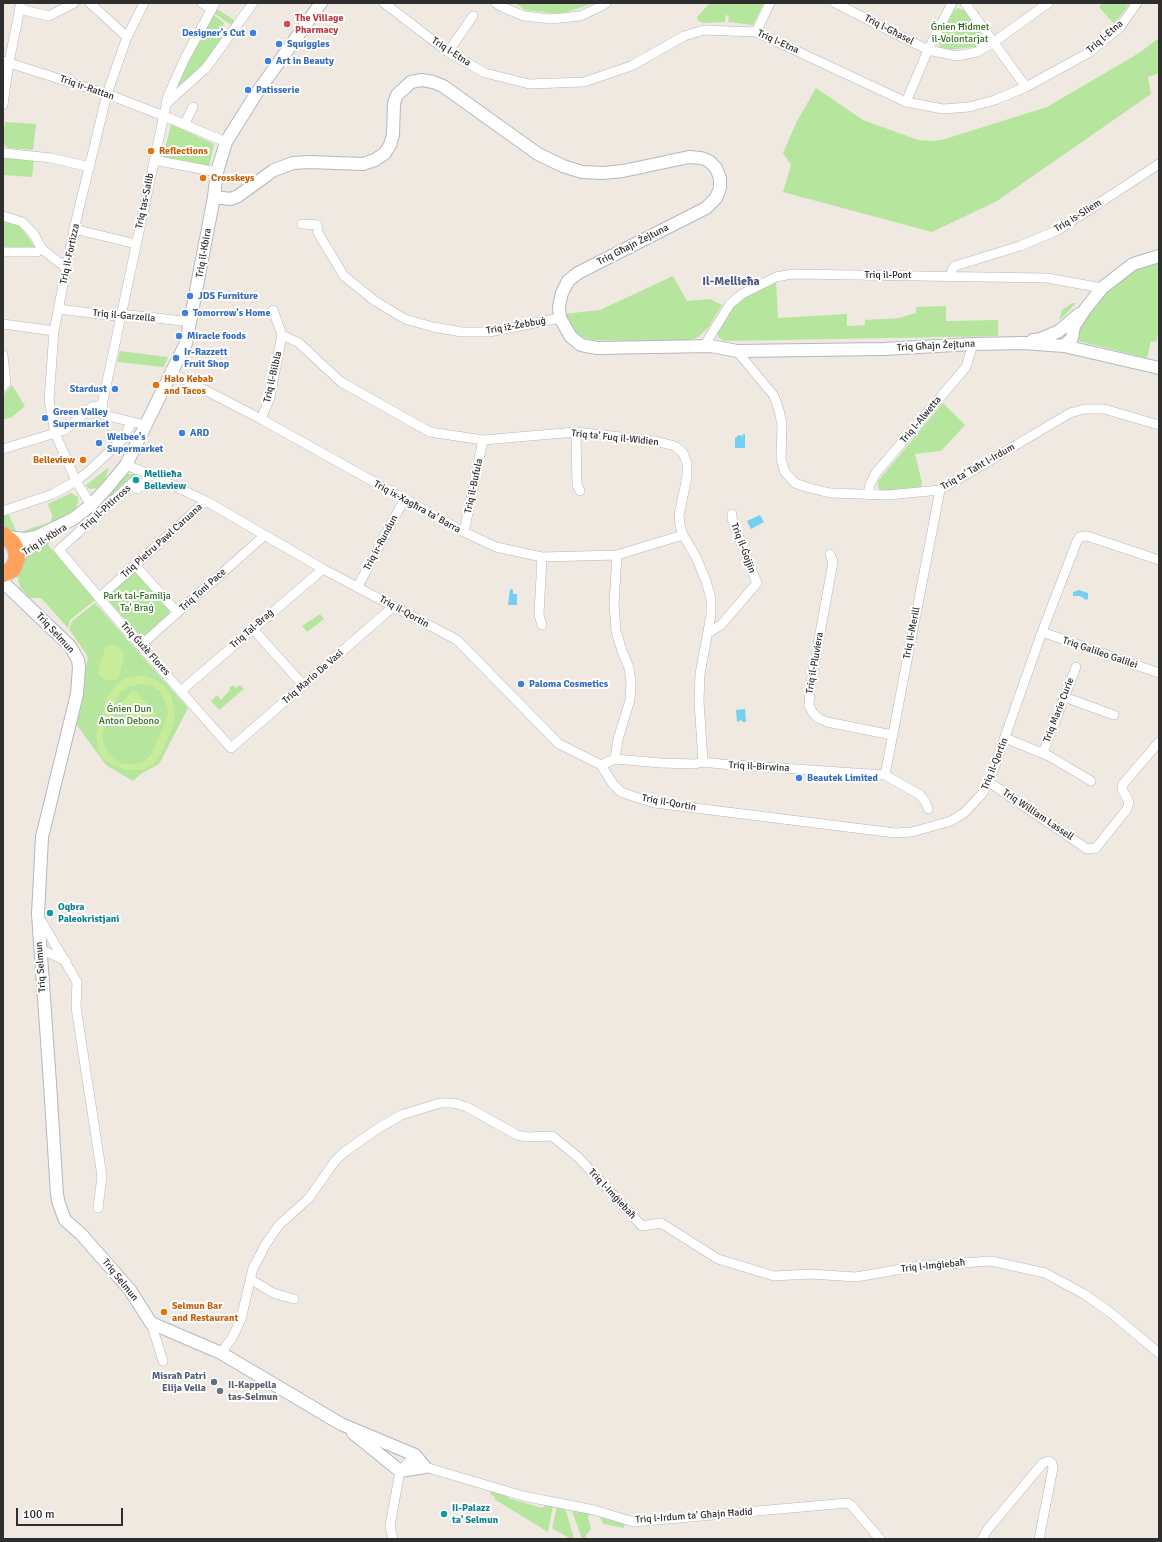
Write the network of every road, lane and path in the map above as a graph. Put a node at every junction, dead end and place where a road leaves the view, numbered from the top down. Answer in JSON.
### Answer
{"nodes":[{"id":1,"x":74,"y":3,"type":"edge"},
{"id":2,"x":90,"y":3,"type":"edge"},
{"id":3,"x":144,"y":3,"type":"edge"},
{"id":4,"x":202,"y":3,"type":"edge"},
{"id":5,"x":253,"y":3,"type":"edge"},
{"id":6,"x":321,"y":3,"type":"edge"},
{"id":7,"x":384,"y":3,"type":"edge"},
{"id":8,"x":496,"y":3,"type":"edge"},
{"id":9,"x":606,"y":3,"type":"edge"},
{"id":10,"x":770,"y":3,"type":"edge"},
{"id":11,"x":835,"y":3,"type":"edge"},
{"id":12,"x":952,"y":3,"type":"edge"},
{"id":13,"x":965,"y":3,"type":"edge"},
{"id":14,"x":1137,"y":3,"type":"edge"},
{"id":15,"x":1045,"y":4,"type":"edge"},
{"id":16,"x":20,"y":6,"type":"edge"},
{"id":17,"x":213,"y":6,"type":"edge"},
{"id":18,"x":473,"y":16,"type":"dead end"},
{"id":19,"x":756,"y":32,"type":"junction"},
{"id":20,"x":127,"y":37,"type":"junction"},
{"id":21,"x":994,"y":42,"type":"junction"},
{"id":22,"x":928,"y":50,"type":"junction"},
{"id":23,"x":448,"y":52,"type":"junction"},
{"id":24,"x":6,"y":61,"type":"edge"},
{"id":25,"x":1026,"y":87,"type":"junction"},
{"id":26,"x":107,"y":94,"type":"junction"},
{"id":27,"x":906,"y":102,"type":"junction"},
{"id":28,"x":166,"y":104,"type":"junction"},
{"id":29,"x":3,"y":105,"type":"edge"},
{"id":30,"x":192,"y":107,"type":"dead end"},
{"id":31,"x":164,"y":116,"type":"junction"},
{"id":32,"x":184,"y":125,"type":"junction"},
{"id":33,"x":226,"y":142,"type":"junction"},
{"id":34,"x":3,"y":153,"type":"edge"},
{"id":35,"x":154,"y":160,"type":"junction"},
{"id":36,"x":1159,"y":164,"type":"edge"},
{"id":37,"x":90,"y":167,"type":"junction"},
{"id":38,"x":217,"y":172,"type":"junction"},
{"id":39,"x":214,"y":197,"type":"junction"},
{"id":40,"x":3,"y":216,"type":"edge"},
{"id":41,"x":302,"y":224,"type":"dead end"},
{"id":42,"x":74,"y":229,"type":"junction"},
{"id":43,"x":136,"y":244,"type":"junction"},
{"id":44,"x":42,"y":248,"type":"junction"},
{"id":45,"x":3,"y":252,"type":"edge"},
{"id":46,"x":1159,"y":256,"type":"edge"},
{"id":47,"x":66,"y":268,"type":"junction"},
{"id":48,"x":951,"y":276,"type":"junction"},
{"id":49,"x":1102,"y":288,"type":"junction"},
{"id":50,"x":1086,"y":308,"type":"junction"},
{"id":51,"x":58,"y":309,"type":"junction"},
{"id":52,"x":273,"y":310,"type":"dead end"},
{"id":53,"x":121,"y":314,"type":"junction"},
{"id":54,"x":560,"y":318,"type":"junction"},
{"id":55,"x":191,"y":322,"type":"junction"},
{"id":56,"x":3,"y":324,"type":"edge"},
{"id":57,"x":54,"y":331,"type":"junction"},
{"id":58,"x":282,"y":335,"type":"junction"},
{"id":59,"x":1057,"y":342,"type":"junction"},
{"id":60,"x":973,"y":344,"type":"junction"},
{"id":61,"x":704,"y":346,"type":"junction"},
{"id":62,"x":736,"y":351,"type":"junction"},
{"id":63,"x":3,"y":355,"type":"edge"},
{"id":64,"x":1159,"y":368,"type":"edge"},
{"id":65,"x":172,"y":373,"type":"junction"},
{"id":66,"x":3,"y":386,"type":"edge"},
{"id":67,"x":102,"y":405,"type":"junction"},
{"id":68,"x":261,"y":420,"type":"junction"},
{"id":69,"x":131,"y":422,"type":"junction"},
{"id":70,"x":1159,"y":424,"type":"edge"},
{"id":71,"x":145,"y":426,"type":"junction"},
{"id":72,"x":576,"y":432,"type":"junction"},
{"id":73,"x":55,"y":433,"type":"junction"},
{"id":74,"x":483,"y":440,"type":"junction"},
{"id":75,"x":3,"y":449,"type":"edge"},
{"id":76,"x":126,"y":465,"type":"junction"},
{"id":77,"x":151,"y":475,"type":"junction"},
{"id":78,"x":76,"y":481,"type":"junction"},
{"id":79,"x":940,"y":490,"type":"junction"},
{"id":80,"x":580,"y":491,"type":"dead end"},
{"id":81,"x":868,"y":495,"type":"junction"},
{"id":82,"x":404,"y":500,"type":"junction"},
{"id":83,"x":206,"y":501,"type":"junction"},
{"id":84,"x":91,"y":505,"type":"junction"},
{"id":85,"x":3,"y":511,"type":"edge"},
{"id":86,"x":732,"y":514,"type":"dead end"},
{"id":87,"x":464,"y":532,"type":"junction"},
{"id":88,"x":265,"y":534,"type":"junction"},
{"id":89,"x":683,"y":535,"type":"junction"},
{"id":90,"x":5,"y":536,"type":"edge"},
{"id":91,"x":59,"y":550,"type":"joint"},
{"id":92,"x":830,"y":554,"type":"dead end"},
{"id":93,"x":617,"y":555,"type":"junction"},
{"id":94,"x":542,"y":557,"type":"junction"},
{"id":95,"x":1159,"y":560,"type":"edge"},
{"id":96,"x":136,"y":566,"type":"junction"},
{"id":97,"x":11,"y":567,"type":"edge"},
{"id":98,"x":323,"y":568,"type":"junction"},
{"id":99,"x":3,"y":582,"type":"edge"},
{"id":100,"x":358,"y":586,"type":"junction"},
{"id":101,"x":100,"y":597,"type":"junction"},
{"id":102,"x":26,"y":603,"type":"junction"},
{"id":103,"x":394,"y":606,"type":"junction"},
{"id":104,"x":177,"y":612,"type":"junction"},
{"id":105,"x":542,"y":625,"type":"dead end"},
{"id":106,"x":253,"y":629,"type":"junction"},
{"id":107,"x":1042,"y":632,"type":"junction"},
{"id":108,"x":708,"y":633,"type":"junction"},
{"id":109,"x":141,"y":645,"type":"junction"},
{"id":110,"x":1076,"y":667,"type":"dead end"},
{"id":111,"x":1159,"y":673,"type":"edge"},
{"id":112,"x":303,"y":685,"type":"junction"},
{"id":113,"x":182,"y":690,"type":"junction"},
{"id":114,"x":1064,"y":697,"type":"junction"},
{"id":115,"x":1114,"y":715,"type":"dead end"},
{"id":116,"x":892,"y":735,"type":"junction"},
{"id":117,"x":1005,"y":738,"type":"junction"},
{"id":118,"x":618,"y":739,"type":"junction"},
{"id":119,"x":1159,"y":742,"type":"edge"},
{"id":120,"x":232,"y":748,"type":"joint"},
{"id":121,"x":1043,"y":753,"type":"junction"},
{"id":122,"x":615,"y":759,"type":"junction"},
{"id":123,"x":703,"y":762,"type":"junction"},
{"id":124,"x":601,"y":765,"type":"junction"},
{"id":125,"x":885,"y":775,"type":"junction"},
{"id":126,"x":1091,"y":781,"type":"dead end"},
{"id":127,"x":989,"y":782,"type":"junction"},
{"id":128,"x":928,"y":809,"type":"dead end"},
{"id":129,"x":38,"y":914,"type":"junction"},
{"id":130,"x":40,"y":948,"type":"junction"},
{"id":131,"x":66,"y":961,"type":"junction"},
{"id":132,"x":98,"y":1208,"type":"dead end"},
{"id":133,"x":250,"y":1279,"type":"junction"},
{"id":134,"x":294,"y":1299,"type":"dead end"},
{"id":135,"x":151,"y":1323,"type":"junction"},
{"id":136,"x":221,"y":1353,"type":"junction"},
{"id":137,"x":1159,"y":1353,"type":"edge"},
{"id":138,"x":163,"y":1361,"type":"dead end"},
{"id":139,"x":341,"y":1424,"type":"junction"},
{"id":140,"x":415,"y":1455,"type":"junction"},
{"id":141,"x":426,"y":1467,"type":"junction"},
{"id":142,"x":400,"y":1471,"type":"junction"},
{"id":143,"x":393,"y":1539,"type":"edge"},
{"id":144,"x":880,"y":1539,"type":"edge"},
{"id":145,"x":982,"y":1539,"type":"edge"},
{"id":146,"x":1039,"y":1539,"type":"edge"}],
"edges":[{"from":1,"to":16,"type":"street"},
{"from":2,"to":20,"type":"street"},
{"from":3,"to":20,"type":"street","name":"Triq il-Fortizza"},
{"from":4,"to":17,"type":"street"},
{"from":5,"to":28,"type":"street"},
{"from":6,"to":33,"type":"street","name":"Triq il-Kbira"},
{"from":7,"to":23,"type":"street","name":"Triq l-Etna"},
{"from":8,"to":9,"type":"street"},
{"from":10,"to":19,"type":"street"},
{"from":11,"to":22,"type":"street","name":"Triq l-Għasel"},
{"from":12,"to":22,"type":"street"},
{"from":13,"to":21,"type":"street"},
{"from":14,"to":25,"type":"street","name":"Triq l-Etna"},
{"from":15,"to":21,"type":"street","name":"Triq l-Għasel"},
{"from":16,"to":24,"type":"street"},
{"from":17,"to":28,"type":"street","name":"Triq tas-Salib"},
{"from":18,"to":23,"type":"street"},
{"from":19,"to":23,"type":"street","name":"Triq l-Etna"},
{"from":19,"to":27,"type":"street","name":"Triq l-Etna"},
{"from":20,"to":26,"type":"street","name":"Triq il-Fortizza"},
{"from":21,"to":22,"type":"street","name":"Triq l-Għasel"},
{"from":21,"to":25,"type":"street"},
{"from":22,"to":27,"type":"street"},
{"from":24,"to":26,"type":"street","name":"Triq ir-Rattan"},
{"from":24,"to":29,"type":"street"},
{"from":25,"to":27,"type":"street","name":"Triq l-Etna"},
{"from":26,"to":31,"type":"street","name":"Triq ir-Rattan"},
{"from":26,"to":37,"type":"street","name":"Triq il-Fortizza"},
{"from":28,"to":31,"type":"street","name":"Triq tas-Salib"},
{"from":30,"to":32,"type":"street"},
{"from":31,"to":32,"type":"street","name":"Triq ir-Rattan"},
{"from":31,"to":35,"type":"street","name":"Triq tas-Salib"},
{"from":32,"to":33,"type":"street","name":"Triq ir-Rattan"},
{"from":33,"to":38,"type":"street","name":"Triq il-Kbira"},
{"from":34,"to":37,"type":"street"},
{"from":35,"to":38,"type":"street"},
{"from":35,"to":43,"type":"street","name":"Triq tas-Salib"},
{"from":36,"to":48,"type":"street","name":"Triq is-Sliem"},
{"from":37,"to":42,"type":"street","name":"Triq il-Fortizza"},
{"from":38,"to":39,"type":"street","name":"Triq il-Kbira"},
{"from":39,"to":54,"type":"street","name":"Triq Għajn Żejtuna"},
{"from":39,"to":55,"type":"street","name":"Triq il-Kbira"},
{"from":40,"to":44,"type":"street"},
{"from":41,"to":54,"type":"street","name":"Triq iż-Żebbuġ"},
{"from":42,"to":43,"type":"street"},
{"from":42,"to":47,"type":"street","name":"Triq il-Fortizza"},
{"from":43,"to":53,"type":"street","name":"Triq tas-Salib"},
{"from":44,"to":45,"type":"street"},
{"from":44,"to":47,"type":"street"},
{"from":46,"to":49,"type":"street"},
{"from":47,"to":51,"type":"street","name":"Triq il-Fortizza"},
{"from":48,"to":49,"type":"street","name":"Triq il-Pont"},
{"from":48,"to":61,"type":"street","name":"Triq il-Pont"},
{"from":49,"to":50,"type":"street"},
{"from":50,"to":59,"type":"street"},
{"from":50,"to":59,"type":"street"},
{"from":51,"to":53,"type":"street","name":"Triq il-Garzella"},
{"from":51,"to":57,"type":"street","name":"Triq il-Fortizza"},
{"from":52,"to":58,"type":"street"},
{"from":53,"to":55,"type":"street","name":"Triq il-Garzella"},
{"from":53,"to":67,"type":"street","name":"Triq tas-Salib"},
{"from":54,"to":61,"type":"street","name":"Triq Għajn Żejtuna"},
{"from":55,"to":65,"type":"street","name":"Triq il-Kbira"},
{"from":56,"to":57,"type":"street"},
{"from":57,"to":73,"type":"street","name":"Triq il-Fortizza"},
{"from":58,"to":68,"type":"street","name":"Triq il-Bilbla"},
{"from":58,"to":74,"type":"street","name":"Triq ta' Fuq il-Widien"},
{"from":59,"to":60,"type":"street","name":"Triq Għajn Żejtuna"},
{"from":59,"to":64,"type":"street","name":"Triq Għajn Żejtuna"},
{"from":60,"to":62,"type":"street","name":"Triq Għajn Żejtuna"},
{"from":60,"to":81,"type":"street","name":"Triq l-Alwetta"},
{"from":61,"to":62,"type":"street","name":"Triq Għajn Żejtuna"},
{"from":62,"to":81,"type":"street","name":"Triq ta' Taħt l-Irdum"},
{"from":63,"to":66,"type":"street"},
{"from":65,"to":68,"type":"street","name":"Triq ix-Xagħra ta' Barra"},
{"from":65,"to":71,"type":"street","name":"Triq il-Kbira"},
{"from":67,"to":69,"type":"street"},
{"from":67,"to":73,"type":"street"},
{"from":68,"to":82,"type":"street","name":"Triq ix-Xagħra ta' Barra"},
{"from":69,"to":71,"type":"street"},
{"from":69,"to":78,"type":"street"},
{"from":70,"to":79,"type":"street","name":"Triq ta' Taħt l-Irdum"},
{"from":71,"to":76,"type":"street","name":"Triq il-Kbira"},
{"from":72,"to":74,"type":"street","name":"Triq ta' Fuq il-Widien"},
{"from":72,"to":80,"type":"street"},
{"from":72,"to":89,"type":"street","name":"Triq ta' Fuq il-Widien"},
{"from":73,"to":75,"type":"street"},
{"from":73,"to":78,"type":"street","name":"Triq il-Fortizza"},
{"from":74,"to":87,"type":"street","name":"Triq il-Bufula"},
{"from":76,"to":77,"type":"street","name":"Triq il-Qortin"},
{"from":76,"to":84,"type":"street","name":"Triq il-Kbira"},
{"from":77,"to":83,"type":"street","name":"Triq il-Qortin"},
{"from":77,"to":91,"type":"street","name":"Triq il-Pitirross"},
{"from":78,"to":84,"type":"street","name":"Triq il-Fortizza"},
{"from":78,"to":85,"type":"street"},
{"from":79,"to":81,"type":"street","name":"Triq ta' Taħt l-Irdum"},
{"from":79,"to":116,"type":"street","name":"Triq il-Merill"},
{"from":82,"to":87,"type":"street","name":"Triq ix-Xagħra ta' Barra"},
{"from":82,"to":100,"type":"street","name":"Triq ir-Rundun"},
{"from":83,"to":88,"type":"street","name":"Triq il-Qortin"},
{"from":83,"to":96,"type":"street","name":"Triq Pietru Pawl Caruana"},
{"from":84,"to":90,"type":"street","name":"Triq il-Kbira"},
{"from":84,"to":97,"type":"street","name":"Triq il-Kbira"},
{"from":86,"to":108,"type":"street","name":"Triq il-Ġojjin"},
{"from":87,"to":94,"type":"street","name":"Triq ix-Xagħra ta' Barra"},
{"from":88,"to":98,"type":"street","name":"Triq il-Qortin"},
{"from":88,"to":104,"type":"street","name":"Triq Toni Pace"},
{"from":89,"to":93,"type":"street","name":"Triq ix-Xagħra ta' Barra"},
{"from":89,"to":108,"type":"street","name":"Triq ta' Fuq il-Widien"},
{"from":90,"to":97,"type":"highway"},
{"from":91,"to":101,"type":"street","name":"Triq Ġużè Flores"},
{"from":92,"to":116,"type":"street","name":"Triq il-Pluviera"},
{"from":93,"to":94,"type":"street","name":"Triq ix-Xagħra ta' Barra"},
{"from":93,"to":118,"type":"street"},
{"from":94,"to":105,"type":"street"},
{"from":95,"to":107,"type":"street","name":"Triq il-Qortin"},
{"from":96,"to":101,"type":"street","name":"Triq Pietru Pawl Caruana"},
{"from":96,"to":104,"type":"street"},
{"from":97,"to":102,"type":"street","name":"Triq Selmun"},
{"from":98,"to":100,"type":"street","name":"Triq il-Qortin"},
{"from":98,"to":106,"type":"street","name":"Triq Tal-Braġ"},
{"from":99,"to":102,"type":"street","name":"Triq Selmun"},
{"from":100,"to":103,"type":"street","name":"Triq il-Qortin"},
{"from":101,"to":109,"type":"street","name":"Triq Ġużè Flores"},
{"from":102,"to":129,"type":"street","name":"Triq Selmun"},
{"from":103,"to":112,"type":"street","name":"Triq Mario De Vasi"},
{"from":103,"to":124,"type":"street","name":"Triq il-Qortin"},
{"from":104,"to":109,"type":"street","name":"Triq Toni Pace"},
{"from":106,"to":112,"type":"street"},
{"from":106,"to":113,"type":"street","name":"Triq Tal-Braġ"},
{"from":107,"to":111,"type":"street","name":"Triq Galileo Galilei"},
{"from":107,"to":117,"type":"street","name":"Triq il-Qortin"},
{"from":108,"to":123,"type":"street","name":"Triq ta' Fuq il-Widien"},
{"from":109,"to":113,"type":"street","name":"Triq Ġużè Flores"},
{"from":110,"to":114,"type":"street","name":"Triq Marie Curie"},
{"from":112,"to":120,"type":"street","name":"Triq Mario De Vasi"},
{"from":113,"to":120,"type":"street","name":"Triq Ġużè Flores"},
{"from":114,"to":115,"type":"street"},
{"from":114,"to":121,"type":"street","name":"Triq Marie Curie"},
{"from":116,"to":125,"type":"street","name":"Triq il-Merill"},
{"from":117,"to":121,"type":"street"},
{"from":117,"to":127,"type":"street","name":"Triq il-Qortin"},
{"from":118,"to":122,"type":"street"},
{"from":118,"to":124,"type":"street"},
{"from":119,"to":127,"type":"street","name":"Triq William Lassell"},
{"from":121,"to":126,"type":"street"},
{"from":122,"to":123,"type":"street","name":"Triq il-Birwina"},
{"from":122,"to":124,"type":"street","name":"Triq il-Birwina"},
{"from":123,"to":125,"type":"street","name":"Triq il-Birwina"},
{"from":124,"to":127,"type":"street","name":"Triq il-Qortin"},
{"from":125,"to":128,"type":"street","name":"Triq il-Birwina"},
{"from":129,"to":130,"type":"street","name":"Triq Selmun"},
{"from":129,"to":131,"type":"street"},
{"from":130,"to":131,"type":"street"},
{"from":130,"to":135,"type":"street","name":"Triq Selmun"},
{"from":131,"to":132,"type":"street"},
{"from":133,"to":134,"type":"street"},
{"from":133,"to":136,"type":"street","name":"Triq l-Imġiebaħ"},
{"from":133,"to":137,"type":"street","name":"Triq l-Imġiebaħ"},
{"from":135,"to":136,"type":"street"},
{"from":135,"to":138,"type":"street","name":"Triq Selmun"},
{"from":136,"to":139,"type":"street"},
{"from":139,"to":140,"type":"street"},
{"from":139,"to":142,"type":"street"},
{"from":140,"to":141,"type":"street"},
{"from":140,"to":142,"type":"street"},
{"from":141,"to":142,"type":"street"},
{"from":141,"to":144,"type":"street","name":"Triq l-Irdum ta' Għajn Ħadid"},
{"from":142,"to":143,"type":"street"},
{"from":145,"to":146,"type":"street"}]}
